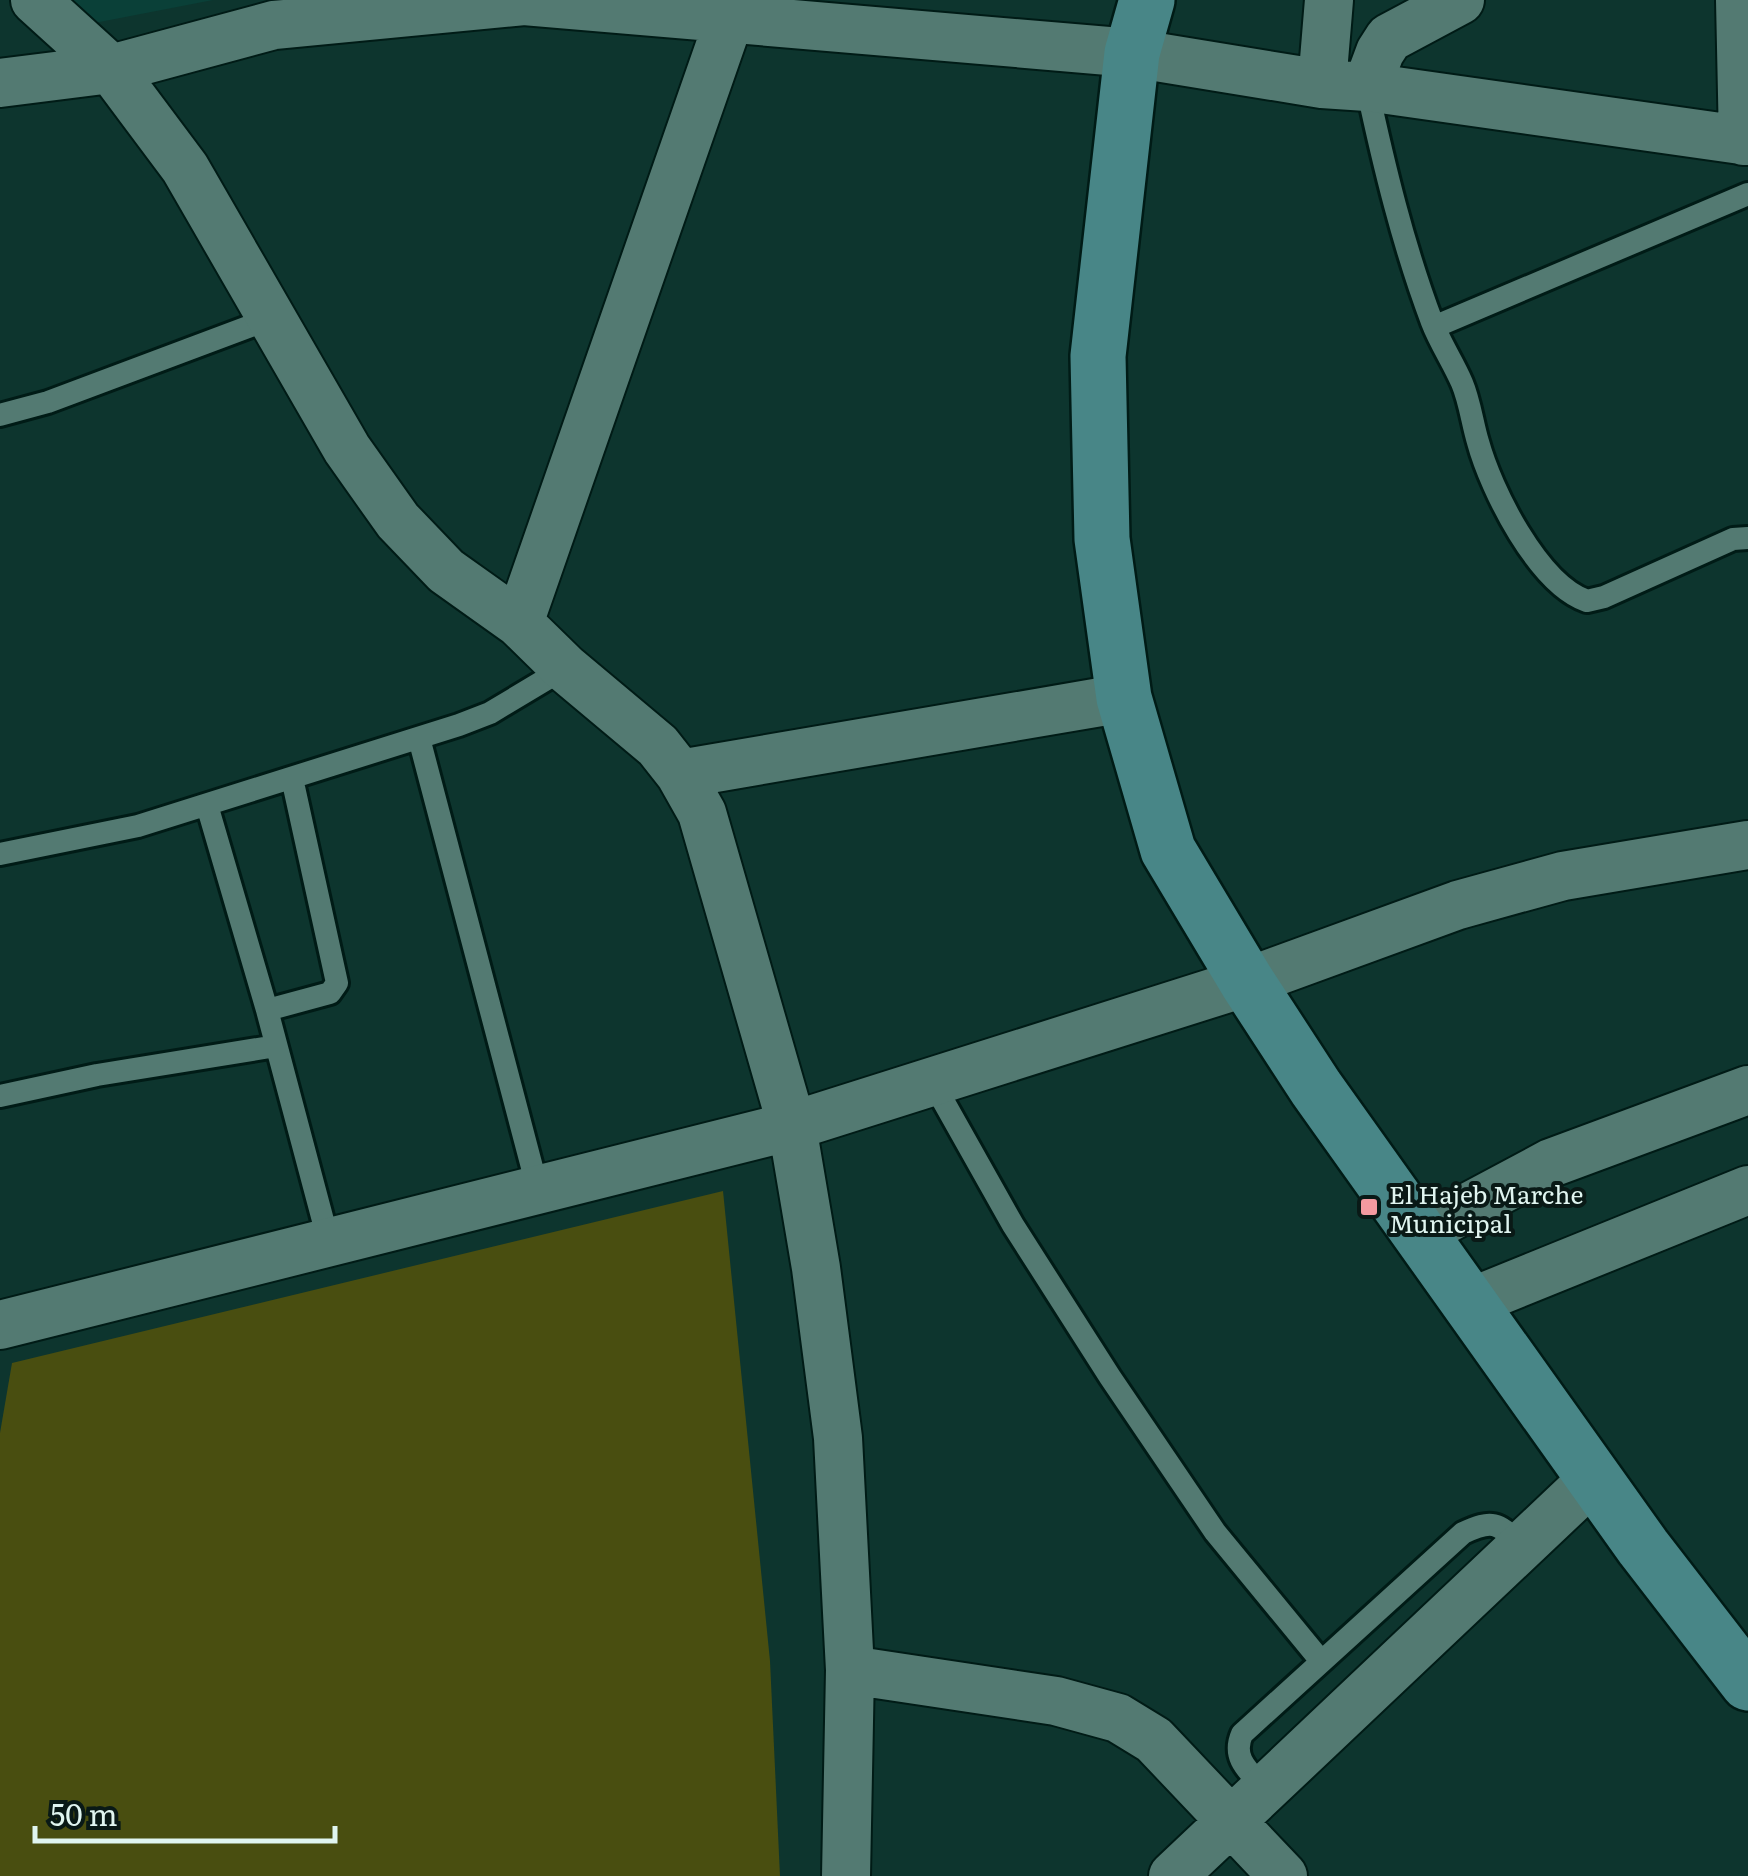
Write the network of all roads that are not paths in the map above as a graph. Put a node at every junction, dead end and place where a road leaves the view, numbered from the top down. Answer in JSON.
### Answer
{"nodes":[{"id":1,"x":34,"y":0,"type":"edge"},
{"id":2,"x":524,"y":0,"type":"edge"},
{"id":3,"x":1147,"y":0,"type":"edge"},
{"id":4,"x":1329,"y":0,"type":"edge"},
{"id":5,"x":1460,"y":0,"type":"edge"},
{"id":6,"x":729,"y":20,"type":"junction"},
{"id":7,"x":1743,"y":28,"type":"edge"},
{"id":8,"x":1132,"y":53,"type":"junction"},
{"id":9,"x":111,"y":69,"type":"junction"},
{"id":10,"x":0,"y":83,"type":"edge"},
{"id":11,"x":1344,"y":85,"type":"junction"},
{"id":12,"x":1746,"y":141,"type":"edge"},
{"id":13,"x":1748,"y":194,"type":"edge"},
{"id":14,"x":272,"y":318,"type":"junction"},
{"id":15,"x":1434,"y":327,"type":"junction"},
{"id":16,"x":0,"y":415,"type":"edge"},
{"id":17,"x":1748,"y":538,"type":"edge"},
{"id":18,"x":519,"y":623,"type":"junction"},
{"id":19,"x":565,"y":668,"type":"junction"},
{"id":20,"x":1124,"y":698,"type":"junction"},
{"id":21,"x":419,"y":738,"type":"junction"},
{"id":22,"x":680,"y":774,"type":"junction"},
{"id":23,"x":292,"y":778,"type":"junction"},
{"id":24,"x":207,"y":805,"type":"junction"},
{"id":25,"x":1742,"y":838,"type":"edge"},
{"id":26,"x":0,"y":854,"type":"edge"},
{"id":27,"x":1247,"y":982,"type":"junction"},
{"id":28,"x":267,"y":1010,"type":"junction"},
{"id":29,"x":276,"y":1046,"type":"junction"},
{"id":30,"x":932,"y":1081,"type":"junction"},
{"id":31,"x":1748,"y":1090,"type":"edge"},
{"id":32,"x":0,"y":1096,"type":"edge"},
{"id":33,"x":792,"y":1126,"type":"junction"},
{"id":34,"x":538,"y":1190,"type":"junction"},
{"id":35,"x":1748,"y":1190,"type":"edge"},
{"id":36,"x":1420,"y":1234,"type":"junction"},
{"id":37,"x":329,"y":1243,"type":"junction"},
{"id":38,"x":1469,"y":1302,"type":"junction"},
{"id":39,"x":0,"y":1326,"type":"edge"},
{"id":40,"x":1594,"y":1478,"type":"junction"},
{"id":41,"x":1522,"y":1546,"type":"junction"},
{"id":42,"x":1320,"y":1661,"type":"junction"},
{"id":43,"x":850,"y":1670,"type":"junction"},
{"id":44,"x":1748,"y":1683,"type":"edge"},
{"id":45,"x":1265,"y":1789,"type":"junction"},
{"id":46,"x":1231,"y":1822,"type":"junction"},
{"id":47,"x":846,"y":1876,"type":"edge"},
{"id":48,"x":1173,"y":1876,"type":"edge"},
{"id":49,"x":1284,"y":1876,"type":"edge"}],
"edges":[{"from":1,"to":9,"type":"street"},
{"from":2,"to":6,"type":"street"},
{"from":2,"to":9,"type":"street"},
{"from":3,"to":8,"type":"street"},
{"from":4,"to":11,"type":"street"},
{"from":5,"to":11,"type":"street"},
{"from":6,"to":8,"type":"street"},
{"from":6,"to":18,"type":"street"},
{"from":7,"to":12,"type":"street"},
{"from":8,"to":11,"type":"street"},
{"from":8,"to":20,"type":"street"},
{"from":9,"to":10,"type":"street"},
{"from":9,"to":14,"type":"street"},
{"from":11,"to":12,"type":"street"},
{"from":11,"to":15,"type":"lane"},
{"from":13,"to":15,"type":"lane"},
{"from":14,"to":16,"type":"lane"},
{"from":14,"to":18,"type":"street"},
{"from":15,"to":17,"type":"lane"},
{"from":18,"to":19,"type":"street"},
{"from":19,"to":21,"type":"lane"},
{"from":19,"to":22,"type":"street"},
{"from":20,"to":22,"type":"street"},
{"from":20,"to":27,"type":"street"},
{"from":21,"to":23,"type":"lane"},
{"from":21,"to":34,"type":"lane"},
{"from":22,"to":33,"type":"street"},
{"from":23,"to":24,"type":"lane"},
{"from":23,"to":28,"type":"lane"},
{"from":24,"to":26,"type":"lane"},
{"from":24,"to":28,"type":"lane"},
{"from":25,"to":27,"type":"street"},
{"from":27,"to":30,"type":"street"},
{"from":27,"to":36,"type":"street"},
{"from":28,"to":29,"type":"lane"},
{"from":29,"to":32,"type":"lane"},
{"from":29,"to":37,"type":"lane"},
{"from":30,"to":33,"type":"street"},
{"from":30,"to":42,"type":"lane"},
{"from":31,"to":36,"type":"street"},
{"from":33,"to":34,"type":"street"},
{"from":33,"to":43,"type":"street"},
{"from":34,"to":37,"type":"street"},
{"from":35,"to":38,"type":"street"},
{"from":36,"to":38,"type":"street"},
{"from":37,"to":39,"type":"street"},
{"from":38,"to":40,"type":"street"},
{"from":40,"to":41,"type":"street"},
{"from":40,"to":44,"type":"street"},
{"from":41,"to":42,"type":"lane"},
{"from":41,"to":45,"type":"street"},
{"from":42,"to":45,"type":"lane"},
{"from":43,"to":46,"type":"street"},
{"from":43,"to":47,"type":"street"},
{"from":45,"to":46,"type":"street"},
{"from":46,"to":48,"type":"street"},
{"from":46,"to":49,"type":"street"}]}
